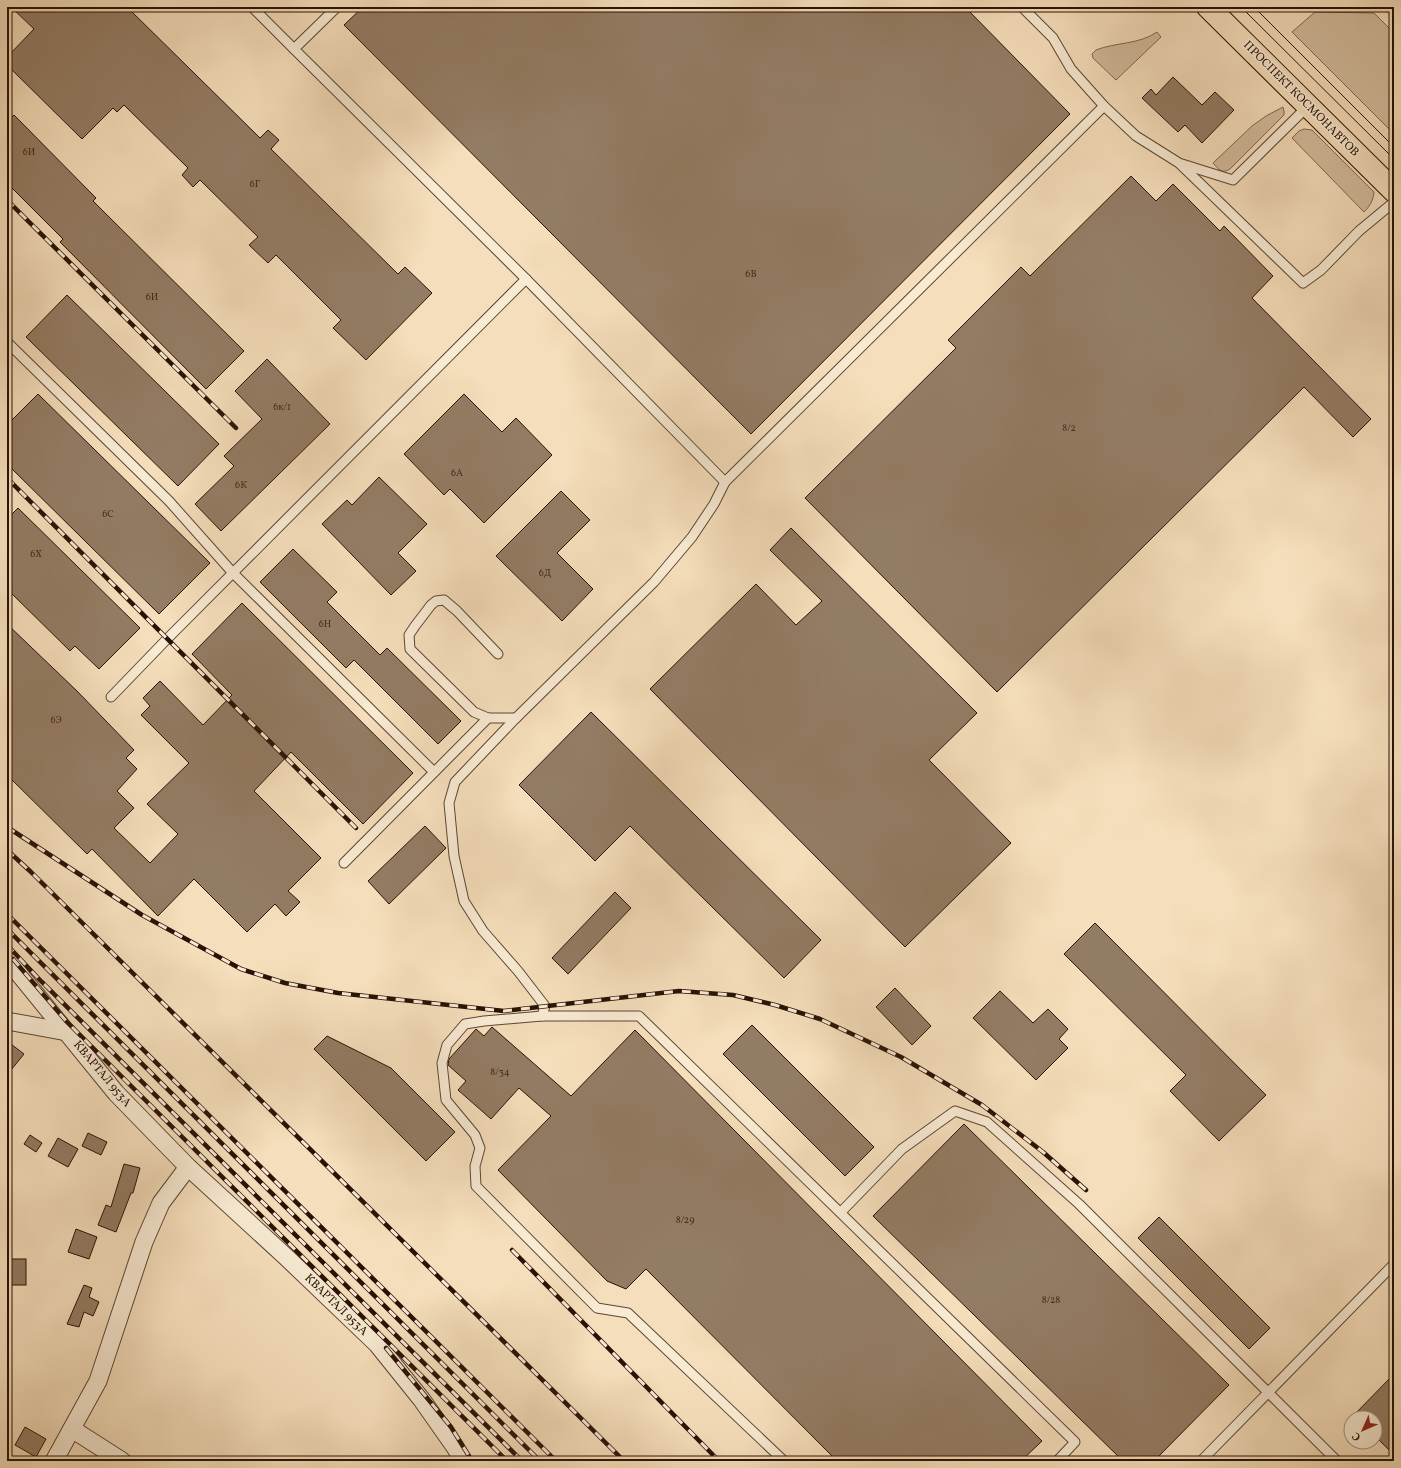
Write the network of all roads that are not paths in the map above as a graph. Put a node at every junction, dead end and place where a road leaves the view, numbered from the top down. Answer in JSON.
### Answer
{"nodes":[{"id":1,"x":252,"y":7,"type":"edge"},
{"id":2,"x":337,"y":7,"type":"edge"},
{"id":3,"x":1022,"y":7,"type":"edge"},
{"id":4,"x":1208,"y":7,"type":"edge"},
{"id":5,"x":294,"y":49,"type":"junction"},
{"id":6,"x":1104,"y":106,"type":"junction"},
{"id":7,"x":1308,"y":106,"type":"junction"},
{"id":8,"x":1179,"y":163,"type":"junction"},
{"id":9,"x":1394,"y":191,"type":"edge"},
{"id":10,"x":1394,"y":202,"type":"edge"},
{"id":11,"x":526,"y":279,"type":"junction"},
{"id":12,"x":7,"y":342,"type":"edge"},
{"id":13,"x":725,"y":482,"type":"junction"},
{"id":14,"x":233,"y":573,"type":"junction"},
{"id":15,"x":498,"y":654,"type":"dead end"},
{"id":16,"x":111,"y":697,"type":"dead end"},
{"id":17,"x":488,"y":718,"type":"junction"},
{"id":18,"x":516,"y":718,"type":"junction"},
{"id":19,"x":434,"y":772,"type":"junction"},
{"id":20,"x":344,"y":863,"type":"dead end"},
{"id":21,"x":7,"y":959,"type":"edge"},
{"id":22,"x":542,"y":1016,"type":"junction"},
{"id":23,"x":7,"y":1021,"type":"edge"},
{"id":24,"x":67,"y":1032,"type":"junction"},
{"id":25,"x":188,"y":1167,"type":"junction"},
{"id":26,"x":841,"y":1212,"type":"junction"},
{"id":27,"x":1394,"y":1264,"type":"edge"},
{"id":28,"x":1268,"y":1393,"type":"junction"},
{"id":29,"x":72,"y":1429,"type":"junction"},
{"id":30,"x":54,"y":1461,"type":"edge"},
{"id":31,"x":122,"y":1461,"type":"edge"},
{"id":32,"x":463,"y":1461,"type":"edge"},
{"id":33,"x":784,"y":1461,"type":"edge"},
{"id":34,"x":1057,"y":1461,"type":"edge"},
{"id":35,"x":1201,"y":1461,"type":"edge"},
{"id":36,"x":1337,"y":1461,"type":"edge"}],
"edges":[{"from":1,"to":5,"type":"lane"},
{"from":2,"to":5,"type":"lane"},
{"from":3,"to":6,"type":"lane"},
{"from":4,"to":7,"type":"main road","name":"ПРОСПЕКТ КОСМОНАВТОВ"},
{"from":5,"to":11,"type":"lane"},
{"from":6,"to":8,"type":"lane"},
{"from":6,"to":13,"type":"lane"},
{"from":7,"to":8,"type":"lane"},
{"from":7,"to":9,"type":"main road","name":"ПРОСПЕКТ КОСМОНАВТОВ"},
{"from":8,"to":10,"type":"lane"},
{"from":11,"to":13,"type":"lane"},
{"from":11,"to":14,"type":"lane"},
{"from":12,"to":14,"type":"lane"},
{"from":13,"to":18,"type":"lane"},
{"from":14,"to":16,"type":"lane"},
{"from":14,"to":19,"type":"lane"},
{"from":15,"to":17,"type":"lane"},
{"from":17,"to":18,"type":"lane"},
{"from":17,"to":19,"type":"lane"},
{"from":18,"to":22,"type":"lane"},
{"from":19,"to":20,"type":"lane"},
{"from":21,"to":24,"type":"street","name":"КВАРТАЛ 953А"},
{"from":22,"to":26,"type":"lane"},
{"from":22,"to":33,"type":"lane"},
{"from":23,"to":24,"type":"street","name":"КВАРТАЛ 953А"},
{"from":24,"to":25,"type":"street","name":"КВАРТАЛ 953А"},
{"from":25,"to":29,"type":"street"},
{"from":25,"to":32,"type":"street","name":"КВАРТАЛ 953А"},
{"from":26,"to":28,"type":"lane"},
{"from":26,"to":34,"type":"lane"},
{"from":27,"to":28,"type":"lane"},
{"from":28,"to":35,"type":"lane"},
{"from":28,"to":36,"type":"lane"},
{"from":29,"to":30,"type":"street"},
{"from":29,"to":31,"type":"street"}]}
